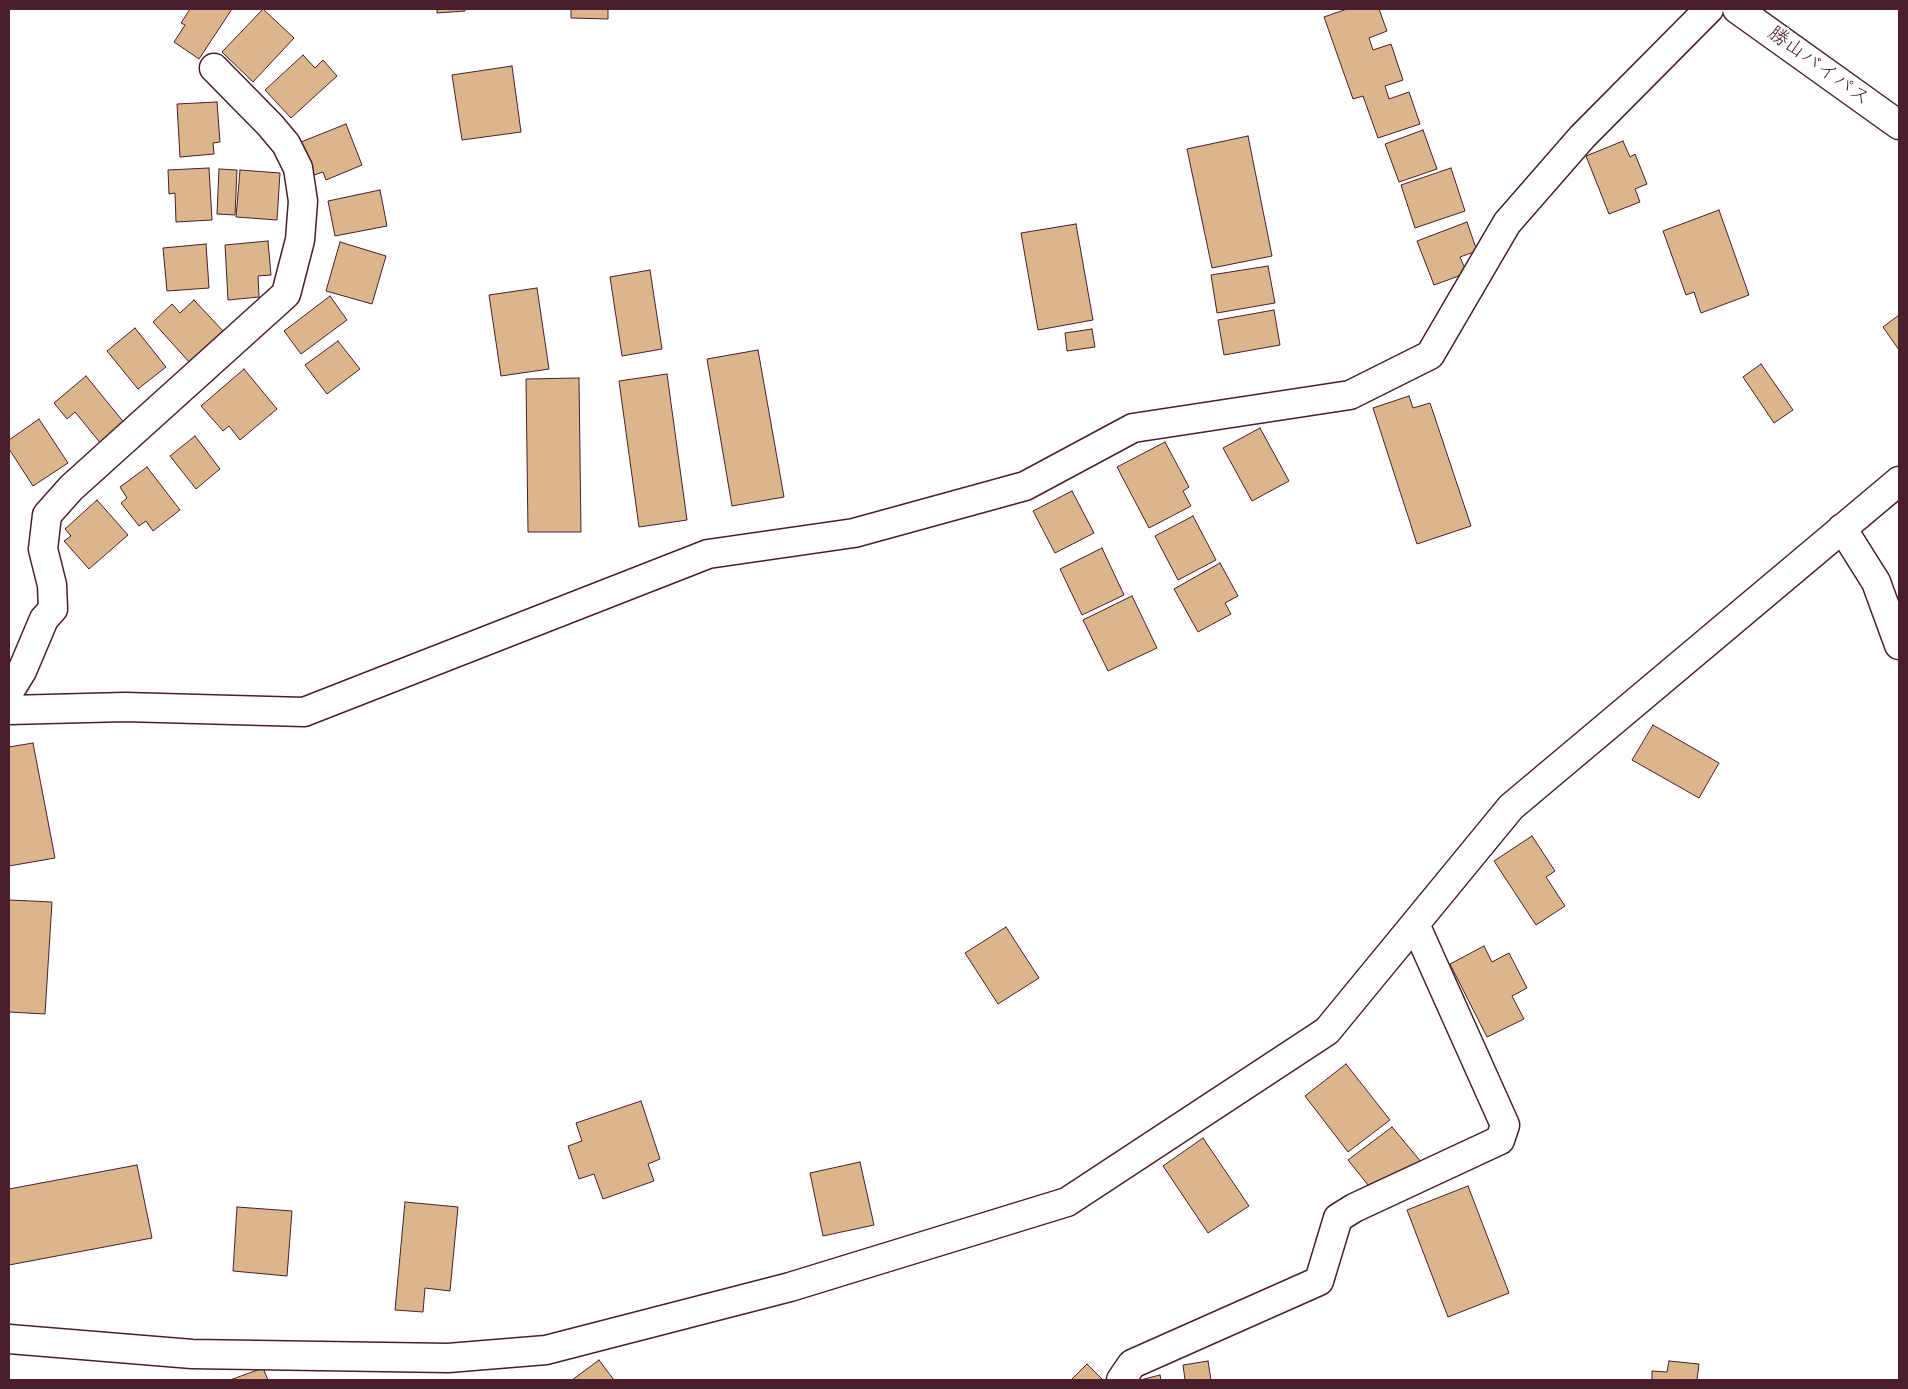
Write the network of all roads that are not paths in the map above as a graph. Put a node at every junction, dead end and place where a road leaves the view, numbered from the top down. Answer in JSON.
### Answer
{"nodes":[{"id":1,"x":1709,"y":9,"type":"edge"},
{"id":2,"x":1737,"y":9,"type":"edge"},
{"id":3,"x":214,"y":68,"type":"dead end"},
{"id":4,"x":1899,"y":125,"type":"edge"},
{"id":5,"x":1899,"y":481,"type":"edge"},
{"id":6,"x":1842,"y":528,"type":"junction"},
{"id":7,"x":1899,"y":645,"type":"edge"},
{"id":8,"x":9,"y":692,"type":"edge"},
{"id":9,"x":9,"y":710,"type":"edge"},
{"id":10,"x":1414,"y":924,"type":"junction"},
{"id":11,"x":9,"y":1339,"type":"edge"},
{"id":12,"x":1121,"y":1380,"type":"edge"}],
"edges":[{"from":1,"to":9,"type":"street"},
{"from":2,"to":4,"type":"street","name":"勝山バイパス"},
{"from":3,"to":8,"type":"street"},
{"from":5,"to":6,"type":"street"},
{"from":6,"to":7,"type":"street"},
{"from":6,"to":10,"type":"street"},
{"from":10,"to":11,"type":"street"},
{"from":10,"to":12,"type":"street"}]}
